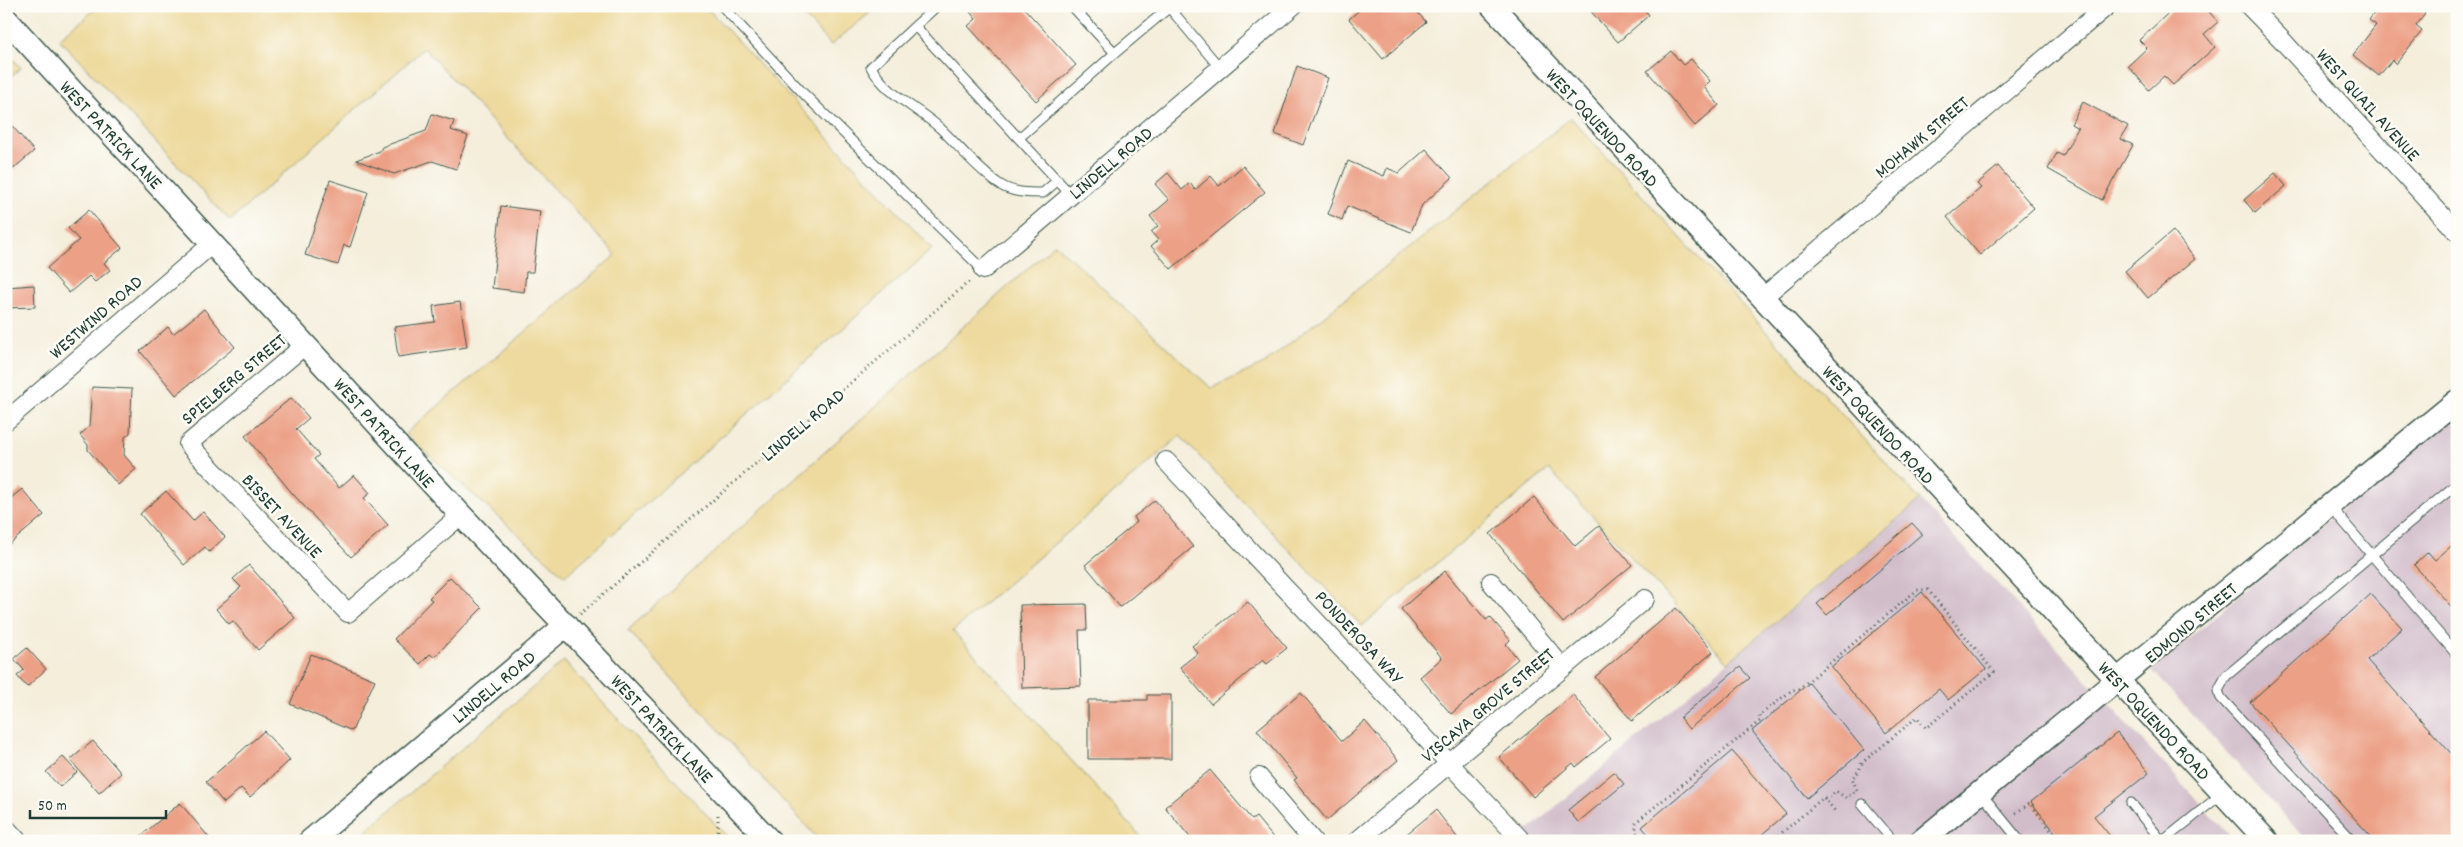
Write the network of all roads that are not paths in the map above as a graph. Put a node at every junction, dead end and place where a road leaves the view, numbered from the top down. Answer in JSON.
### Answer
{"nodes":[{"id":1,"x":722,"y":6,"type":"edge"},
{"id":2,"x":937,"y":6,"type":"edge"},
{"id":3,"x":1072,"y":6,"type":"edge"},
{"id":4,"x":1293,"y":6,"type":"edge"},
{"id":5,"x":1492,"y":6,"type":"edge"},
{"id":6,"x":2107,"y":6,"type":"edge"},
{"id":7,"x":2249,"y":6,"type":"edge"},
{"id":8,"x":1170,"y":7,"type":"edge"},
{"id":9,"x":6,"y":19,"type":"edge"},
{"id":10,"x":915,"y":26,"type":"junction"},
{"id":11,"x":1115,"y":53,"type":"junction"},
{"id":12,"x":1220,"y":68,"type":"junction"},
{"id":13,"x":1019,"y":138,"type":"junction"},
{"id":14,"x":1058,"y":180,"type":"junction"},
{"id":15,"x":1072,"y":194,"type":"junction"},
{"id":16,"x":2457,"y":232,"type":"edge"},
{"id":17,"x":212,"y":244,"type":"junction"},
{"id":18,"x":983,"y":270,"type":"joint"},
{"id":19,"x":1762,"y":298,"type":"junction"},
{"id":20,"x":305,"y":345,"type":"junction"},
{"id":21,"x":2457,"y":401,"type":"edge"},
{"id":22,"x":6,"y":421,"type":"edge"},
{"id":23,"x":188,"y":444,"type":"joint"},
{"id":24,"x":1166,"y":460,"type":"dead end"},
{"id":25,"x":2457,"y":484,"type":"edge"},
{"id":26,"x":2330,"y":506,"type":"junction"},
{"id":27,"x":461,"y":515,"type":"junction"},
{"id":28,"x":2372,"y":556,"type":"junction"},
{"id":29,"x":1491,"y":582,"type":"dead end"},
{"id":30,"x":1645,"y":599,"type":"dead end"},
{"id":31,"x":566,"y":625,"type":"junction"},
{"id":32,"x":2457,"y":655,"type":"edge"},
{"id":33,"x":1563,"y":668,"type":"junction"},
{"id":34,"x":2118,"y":681,"type":"junction"},
{"id":35,"x":1449,"y":763,"type":"junction"},
{"id":36,"x":1259,"y":777,"type":"dead end"},
{"id":37,"x":1980,"y":792,"type":"junction"},
{"id":38,"x":2222,"y":793,"type":"junction"},
{"id":39,"x":2131,"y":803,"type":"dead end"},
{"id":40,"x":1862,"y":804,"type":"dead end"},
{"id":41,"x":6,"y":828,"type":"edge"},
{"id":42,"x":18,"y":841,"type":"edge"},
{"id":43,"x":310,"y":841,"type":"edge"},
{"id":44,"x":770,"y":841,"type":"edge"},
{"id":45,"x":1313,"y":841,"type":"edge"},
{"id":46,"x":1356,"y":841,"type":"edge"},
{"id":47,"x":1522,"y":841,"type":"edge"},
{"id":48,"x":1893,"y":841,"type":"edge"},
{"id":49,"x":1921,"y":841,"type":"edge"},
{"id":50,"x":2020,"y":841,"type":"edge"},
{"id":51,"x":2162,"y":841,"type":"edge"},
{"id":52,"x":2267,"y":841,"type":"edge"},
{"id":53,"x":2353,"y":841,"type":"edge"}],
"edges":[{"from":1,"to":18,"type":"lane"},
{"from":2,"to":10,"type":"lane"},
{"from":3,"to":11,"type":"lane"},
{"from":4,"to":12,"type":"street","name":"LINDELL ROAD"},
{"from":5,"to":19,"type":"street","name":"WEST OQUENDO ROAD"},
{"from":6,"to":19,"type":"street","name":"MOHAWK STREET"},
{"from":7,"to":16,"type":"street","name":"WEST QUAIL AVENUE"},
{"from":8,"to":11,"type":"lane"},
{"from":8,"to":12,"type":"lane"},
{"from":9,"to":17,"type":"street","name":"WEST PATRICK LANE"},
{"from":10,"to":13,"type":"lane"},
{"from":10,"to":14,"type":"lane"},
{"from":11,"to":13,"type":"lane"},
{"from":12,"to":15,"type":"street","name":"LINDELL ROAD"},
{"from":13,"to":14,"type":"lane"},
{"from":14,"to":15,"type":"lane"},
{"from":15,"to":18,"type":"street","name":"LINDELL ROAD"},
{"from":17,"to":20,"type":"street","name":"WEST PATRICK LANE"},
{"from":17,"to":22,"type":"street","name":"WESTWIND ROAD"},
{"from":19,"to":34,"type":"street","name":"WEST OQUENDO ROAD"},
{"from":20,"to":23,"type":"street","name":"SPIELBERG STREET"},
{"from":20,"to":27,"type":"street","name":"WEST PATRICK LANE"},
{"from":21,"to":26,"type":"street","name":"EDMOND STREET"},
{"from":23,"to":27,"type":"street","name":"BISSET AVENUE"},
{"from":24,"to":35,"type":"street","name":"PONDEROSA WAY"},
{"from":25,"to":28,"type":"lane"},
{"from":26,"to":28,"type":"lane"},
{"from":26,"to":34,"type":"street","name":"EDMOND STREET"},
{"from":27,"to":31,"type":"street","name":"WEST PATRICK LANE"},
{"from":28,"to":32,"type":"lane"},
{"from":28,"to":53,"type":"lane"},
{"from":29,"to":33,"type":"street"},
{"from":30,"to":33,"type":"street","name":"VISCAYA GROVE STREET"},
{"from":31,"to":43,"type":"street","name":"LINDELL ROAD"},
{"from":31,"to":44,"type":"street","name":"WEST PATRICK LANE"},
{"from":33,"to":35,"type":"street","name":"VISCAYA GROVE STREET"},
{"from":34,"to":37,"type":"street","name":"EDMOND STREET"},
{"from":34,"to":38,"type":"street","name":"WEST OQUENDO ROAD"},
{"from":35,"to":46,"type":"street","name":"VISCAYA GROVE STREET"},
{"from":35,"to":47,"type":"street","name":"PONDEROSA WAY"},
{"from":36,"to":45,"type":"street"},
{"from":37,"to":49,"type":"street","name":"EDMOND STREET"},
{"from":37,"to":50,"type":"lane"},
{"from":38,"to":51,"type":"lane"},
{"from":38,"to":52,"type":"street","name":"WEST OQUENDO ROAD"},
{"from":39,"to":51,"type":"lane"},
{"from":40,"to":48,"type":"lane"},
{"from":41,"to":42,"type":"street"}]}
